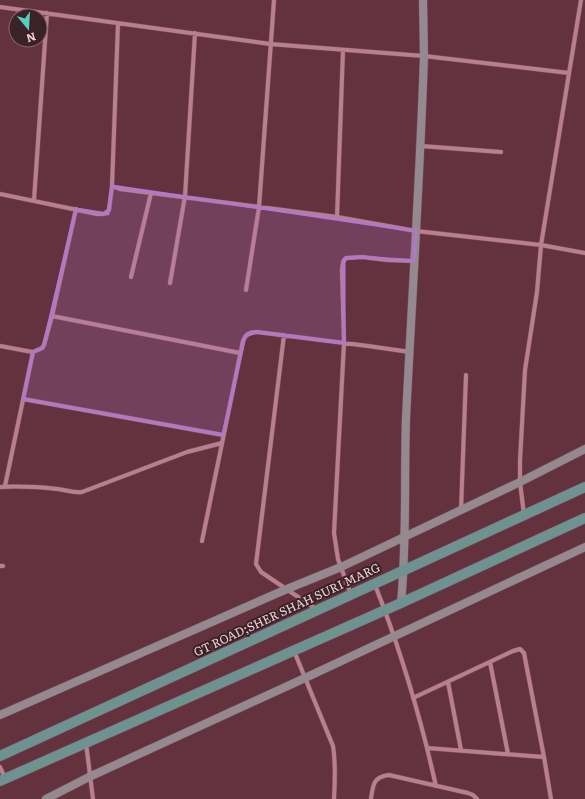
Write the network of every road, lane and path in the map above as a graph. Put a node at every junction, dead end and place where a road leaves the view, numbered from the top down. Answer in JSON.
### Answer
{"nodes":[{"id":1,"x":274,"y":0,"type":"edge"},
{"id":2,"x":422,"y":0,"type":"edge"},
{"id":3,"x":581,"y":0,"type":"edge"},
{"id":4,"x":48,"y":13,"type":"edge"},
{"id":5,"x":118,"y":23,"type":"junction"},
{"id":6,"x":195,"y":33,"type":"junction"},
{"id":7,"x":270,"y":44,"type":"junction"},
{"id":8,"x":45,"y":48,"type":"edge"},
{"id":9,"x":343,"y":50,"type":"junction"},
{"id":10,"x":424,"y":56,"type":"junction"},
{"id":11,"x":569,"y":73,"type":"junction"},
{"id":12,"x":421,"y":146,"type":"junction"},
{"id":13,"x":501,"y":152,"type":"dead end"},
{"id":14,"x":112,"y":186,"type":"junction"},
{"id":15,"x":151,"y":193,"type":"junction"},
{"id":16,"x":0,"y":195,"type":"edge"},
{"id":17,"x":186,"y":196,"type":"junction"},
{"id":18,"x":34,"y":200,"type":"junction"},
{"id":19,"x":258,"y":208,"type":"junction"},
{"id":20,"x":76,"y":209,"type":"junction"},
{"id":21,"x":337,"y":217,"type":"junction"},
{"id":22,"x":416,"y":231,"type":"junction"},
{"id":23,"x":541,"y":245,"type":"junction"},
{"id":24,"x":585,"y":253,"type":"edge"},
{"id":25,"x":414,"y":261,"type":"junction"},
{"id":26,"x":131,"y":277,"type":"dead end"},
{"id":27,"x":170,"y":283,"type":"dead end"},
{"id":28,"x":246,"y":290,"type":"dead end"},
{"id":29,"x":52,"y":316,"type":"junction"},
{"id":30,"x":284,"y":335,"type":"junction"},
{"id":31,"x":344,"y":343,"type":"junction"},
{"id":32,"x":0,"y":346,"type":"edge"},
{"id":33,"x":33,"y":352,"type":"junction"},
{"id":34,"x":410,"y":352,"type":"junction"},
{"id":35,"x":240,"y":353,"type":"junction"},
{"id":36,"x":466,"y":375,"type":"dead end"},
{"id":37,"x":23,"y":399,"type":"junction"},
{"id":38,"x":223,"y":435,"type":"junction"},
{"id":39,"x":222,"y":443,"type":"junction"},
{"id":40,"x":585,"y":449,"type":"edge"},
{"id":41,"x":520,"y":482,"type":"junction"},
{"id":42,"x":2,"y":486,"type":"edge"},
{"id":43,"x":585,"y":487,"type":"edge"},
{"id":44,"x":461,"y":510,"type":"junction"},
{"id":45,"x":524,"y":515,"type":"junction"},
{"id":46,"x":585,"y":518,"type":"edge"},
{"id":47,"x":406,"y":537,"type":"junction"},
{"id":48,"x":202,"y":541,"type":"dead end"},
{"id":49,"x":585,"y":547,"type":"edge"},
{"id":50,"x":341,"y":567,"type":"junction"},
{"id":51,"x":404,"y":571,"type":"junction"},
{"id":52,"x":375,"y":584,"type":"junction"},
{"id":53,"x":286,"y":589,"type":"junction"},
{"id":54,"x":351,"y":595,"type":"junction"},
{"id":55,"x":401,"y":603,"type":"junction"},
{"id":56,"x":318,"y":610,"type":"junction"},
{"id":57,"x":385,"y":610,"type":"junction"},
{"id":58,"x":394,"y":637,"type":"junction"},
{"id":59,"x":294,"y":650,"type":"junction"},
{"id":60,"x":490,"y":662,"type":"junction"},
{"id":61,"x":305,"y":678,"type":"junction"},
{"id":62,"x":448,"y":682,"type":"junction"},
{"id":63,"x":413,"y":698,"type":"junction"},
{"id":64,"x":0,"y":715,"type":"edge"},
{"id":65,"x":86,"y":743,"type":"junction"},
{"id":66,"x":427,"y":748,"type":"junction"},
{"id":67,"x":461,"y":750,"type":"junction"},
{"id":68,"x":508,"y":754,"type":"junction"},
{"id":69,"x":0,"y":756,"type":"edge"},
{"id":70,"x":544,"y":757,"type":"junction"},
{"id":71,"x":0,"y":767,"type":"edge"},
{"id":72,"x":89,"y":777,"type":"junction"},
{"id":73,"x":3,"y":780,"type":"edge"},
{"id":74,"x":436,"y":786,"type":"junction"},
{"id":75,"x":46,"y":799,"type":"edge"},
{"id":76,"x":94,"y":799,"type":"edge"},
{"id":77,"x":334,"y":799,"type":"edge"},
{"id":78,"x":371,"y":799,"type":"edge"},
{"id":79,"x":477,"y":799,"type":"edge"},
{"id":80,"x":551,"y":799,"type":"edge"}],
"edges":[{"from":1,"to":7,"type":"street"},
{"from":2,"to":10,"type":"main road"},
{"from":3,"to":11,"type":"street"},
{"from":4,"to":5,"type":"street"},
{"from":5,"to":6,"type":"street"},
{"from":5,"to":14,"type":"street"},
{"from":6,"to":7,"type":"street"},
{"from":6,"to":17,"type":"street"},
{"from":7,"to":9,"type":"street"},
{"from":7,"to":19,"type":"street"},
{"from":8,"to":18,"type":"street"},
{"from":9,"to":10,"type":"street"},
{"from":9,"to":21,"type":"street"},
{"from":10,"to":11,"type":"street"},
{"from":10,"to":12,"type":"main road"},
{"from":11,"to":23,"type":"street"},
{"from":12,"to":13,"type":"street"},
{"from":12,"to":22,"type":"main road"},
{"from":14,"to":15,"type":"street"},
{"from":14,"to":20,"type":"street"},
{"from":15,"to":17,"type":"street"},
{"from":15,"to":26,"type":"street"},
{"from":16,"to":18,"type":"street"},
{"from":17,"to":19,"type":"street"},
{"from":17,"to":27,"type":"street"},
{"from":18,"to":20,"type":"street"},
{"from":19,"to":21,"type":"street"},
{"from":19,"to":28,"type":"street"},
{"from":20,"to":29,"type":"street"},
{"from":21,"to":22,"type":"street"},
{"from":22,"to":23,"type":"street"},
{"from":22,"to":25,"type":"main road"},
{"from":23,"to":24,"type":"street"},
{"from":23,"to":41,"type":"street"},
{"from":25,"to":31,"type":"street"},
{"from":25,"to":34,"type":"main road"},
{"from":29,"to":33,"type":"street"},
{"from":29,"to":35,"type":"street"},
{"from":30,"to":31,"type":"street"},
{"from":30,"to":35,"type":"street"},
{"from":30,"to":53,"type":"street"},
{"from":31,"to":34,"type":"street"},
{"from":31,"to":50,"type":"street"},
{"from":32,"to":33,"type":"street"},
{"from":33,"to":37,"type":"street"},
{"from":34,"to":47,"type":"main road"},
{"from":35,"to":38,"type":"street"},
{"from":36,"to":44,"type":"street"},
{"from":37,"to":38,"type":"street"},
{"from":37,"to":42,"type":"street"},
{"from":38,"to":39,"type":"street"},
{"from":39,"to":42,"type":"street"},
{"from":39,"to":48,"type":"street"},
{"from":40,"to":41,"type":"main road"},
{"from":41,"to":44,"type":"main road"},
{"from":41,"to":45,"type":"street"},
{"from":43,"to":45,"type":"main road","name":"GT ROAD;SHER SHAH SURI MARG"},
{"from":44,"to":47,"type":"main road"},
{"from":45,"to":51,"type":"main road","name":"GT ROAD;SHER SHAH SURI MARG"},
{"from":46,"to":55,"type":"main road"},
{"from":47,"to":50,"type":"main road"},
{"from":47,"to":51,"type":"main road"},
{"from":49,"to":58,"type":"main road"},
{"from":50,"to":53,"type":"main road"},
{"from":50,"to":54,"type":"street"},
{"from":51,"to":52,"type":"main road","name":"GT ROAD;SHER SHAH SURI MARG"},
{"from":51,"to":55,"type":"main road"},
{"from":52,"to":54,"type":"main road","name":"GT ROAD;SHER SHAH SURI MARG"},
{"from":52,"to":57,"type":"street"},
{"from":53,"to":56,"type":"street"},
{"from":53,"to":64,"type":"main road"},
{"from":54,"to":56,"type":"main road","name":"GT ROAD;SHER SHAH SURI MARG"},
{"from":55,"to":57,"type":"main road"},
{"from":56,"to":69,"type":"main road","name":"GT ROAD;SHER SHAH SURI MARG"},
{"from":57,"to":58,"type":"street"},
{"from":57,"to":59,"type":"main road"},
{"from":58,"to":61,"type":"main road"},
{"from":58,"to":63,"type":"street"},
{"from":59,"to":61,"type":"street"},
{"from":59,"to":65,"type":"main road"},
{"from":60,"to":62,"type":"street"},
{"from":60,"to":68,"type":"street"},
{"from":60,"to":70,"type":"street"},
{"from":61,"to":72,"type":"main road"},
{"from":61,"to":77,"type":"street"},
{"from":62,"to":63,"type":"street"},
{"from":62,"to":67,"type":"street"},
{"from":63,"to":66,"type":"street"},
{"from":65,"to":72,"type":"street"},
{"from":65,"to":73,"type":"main road"},
{"from":66,"to":67,"type":"street"},
{"from":66,"to":74,"type":"street"},
{"from":67,"to":68,"type":"street"},
{"from":68,"to":70,"type":"street"},
{"from":70,"to":80,"type":"street"},
{"from":71,"to":73,"type":"street"},
{"from":72,"to":75,"type":"main road"},
{"from":72,"to":76,"type":"street"},
{"from":74,"to":78,"type":"street"},
{"from":74,"to":79,"type":"street"}]}
